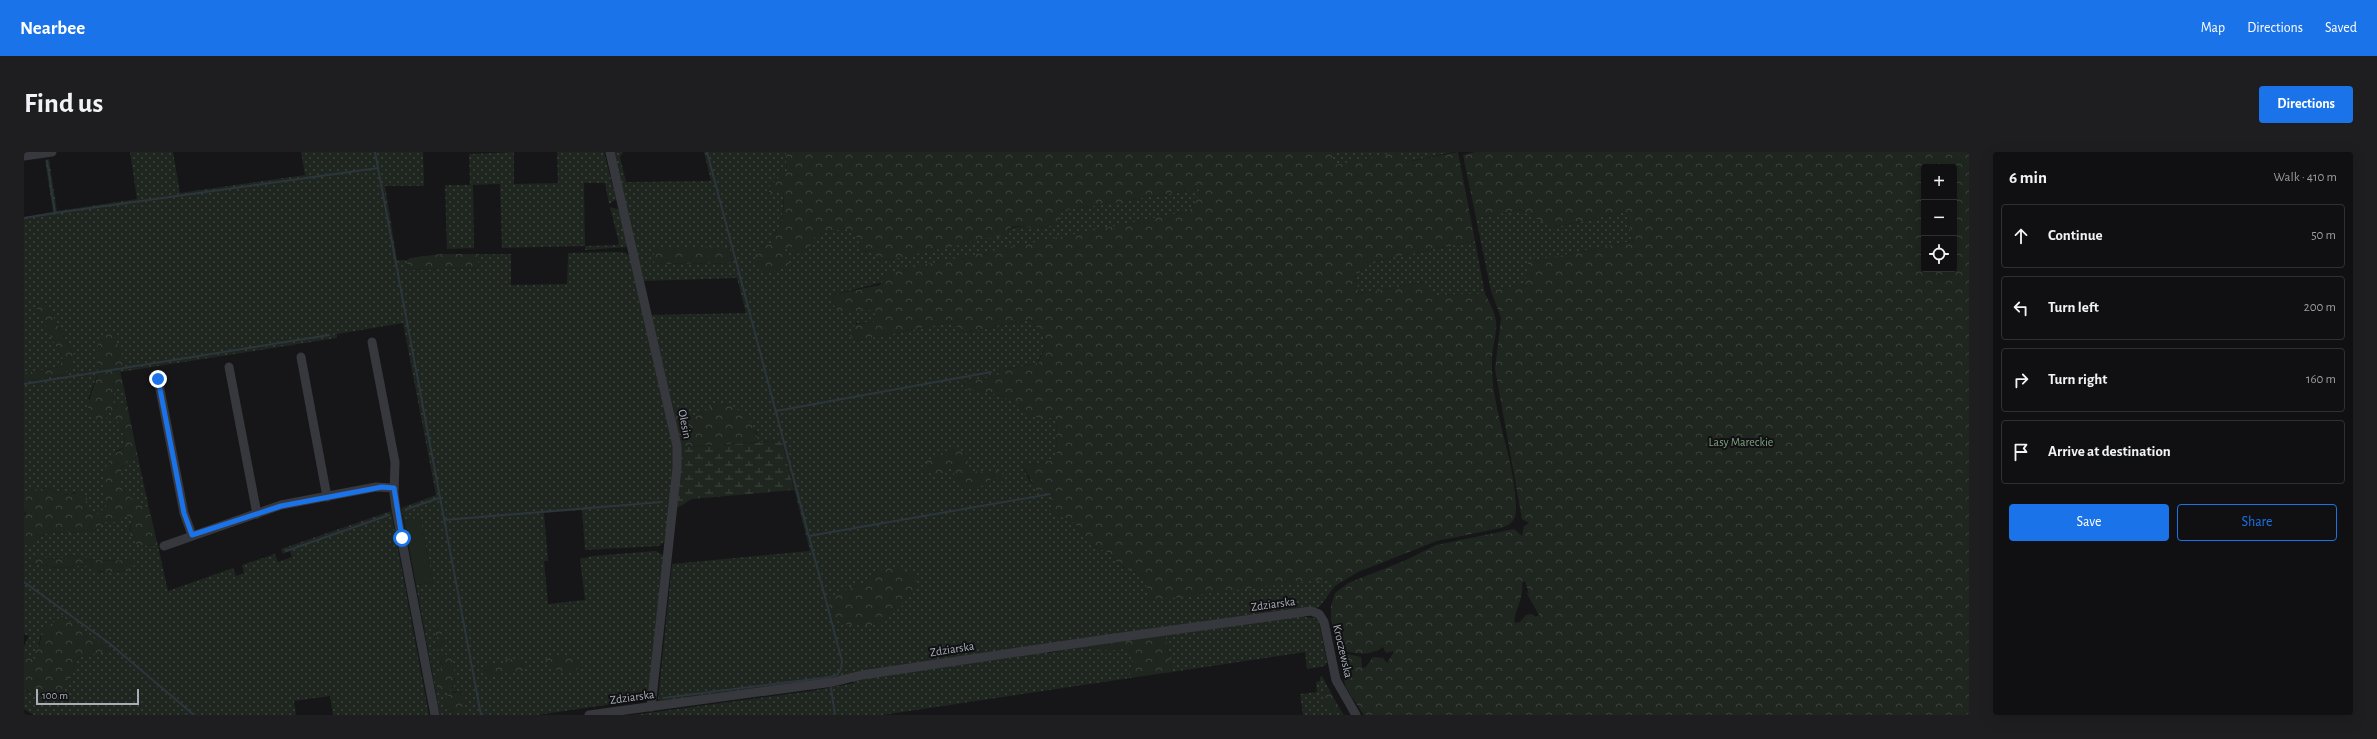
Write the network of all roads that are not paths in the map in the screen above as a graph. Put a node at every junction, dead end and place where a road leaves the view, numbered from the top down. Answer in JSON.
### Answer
{"nodes":[{"id":1,"x":52,"y":152,"type":"edge"},
{"id":2,"x":610,"y":152,"type":"edge"},
{"id":3,"x":24,"y":156,"type":"edge"},
{"id":4,"x":372,"y":342,"type":"dead end"},
{"id":5,"x":301,"y":357,"type":"dead end"},
{"id":6,"x":229,"y":367,"type":"dead end"},
{"id":7,"x":158,"y":379,"type":"dead end"},
{"id":8,"x":394,"y":488,"type":"junction"},
{"id":9,"x":328,"y":496,"type":"junction"},
{"id":10,"x":257,"y":514,"type":"junction"},
{"id":11,"x":192,"y":535,"type":"junction"},
{"id":12,"x":164,"y":546,"type":"dead end"},
{"id":13,"x":1319,"y":614,"type":"joint"},
{"id":14,"x":651,"y":707,"type":"junction"},
{"id":15,"x":435,"y":715,"type":"edge"},
{"id":16,"x":589,"y":715,"type":"edge"},
{"id":17,"x":1356,"y":715,"type":"edge"}],
"edges":[{"from":1,"to":3,"type":"street"},
{"from":2,"to":14,"type":"street","name":"Olesin"},
{"from":4,"to":8,"type":"street"},
{"from":5,"to":9,"type":"street"},
{"from":6,"to":10,"type":"street"},
{"from":7,"to":11,"type":"street"},
{"from":8,"to":9,"type":"street"},
{"from":8,"to":15,"type":"street"},
{"from":9,"to":10,"type":"street"},
{"from":10,"to":11,"type":"street"},
{"from":11,"to":12,"type":"street"},
{"from":13,"to":14,"type":"street","name":"Zdziarska"},
{"from":13,"to":17,"type":"street","name":"Kroczewska"},
{"from":14,"to":16,"type":"street","name":"Zdziarska"}]}
